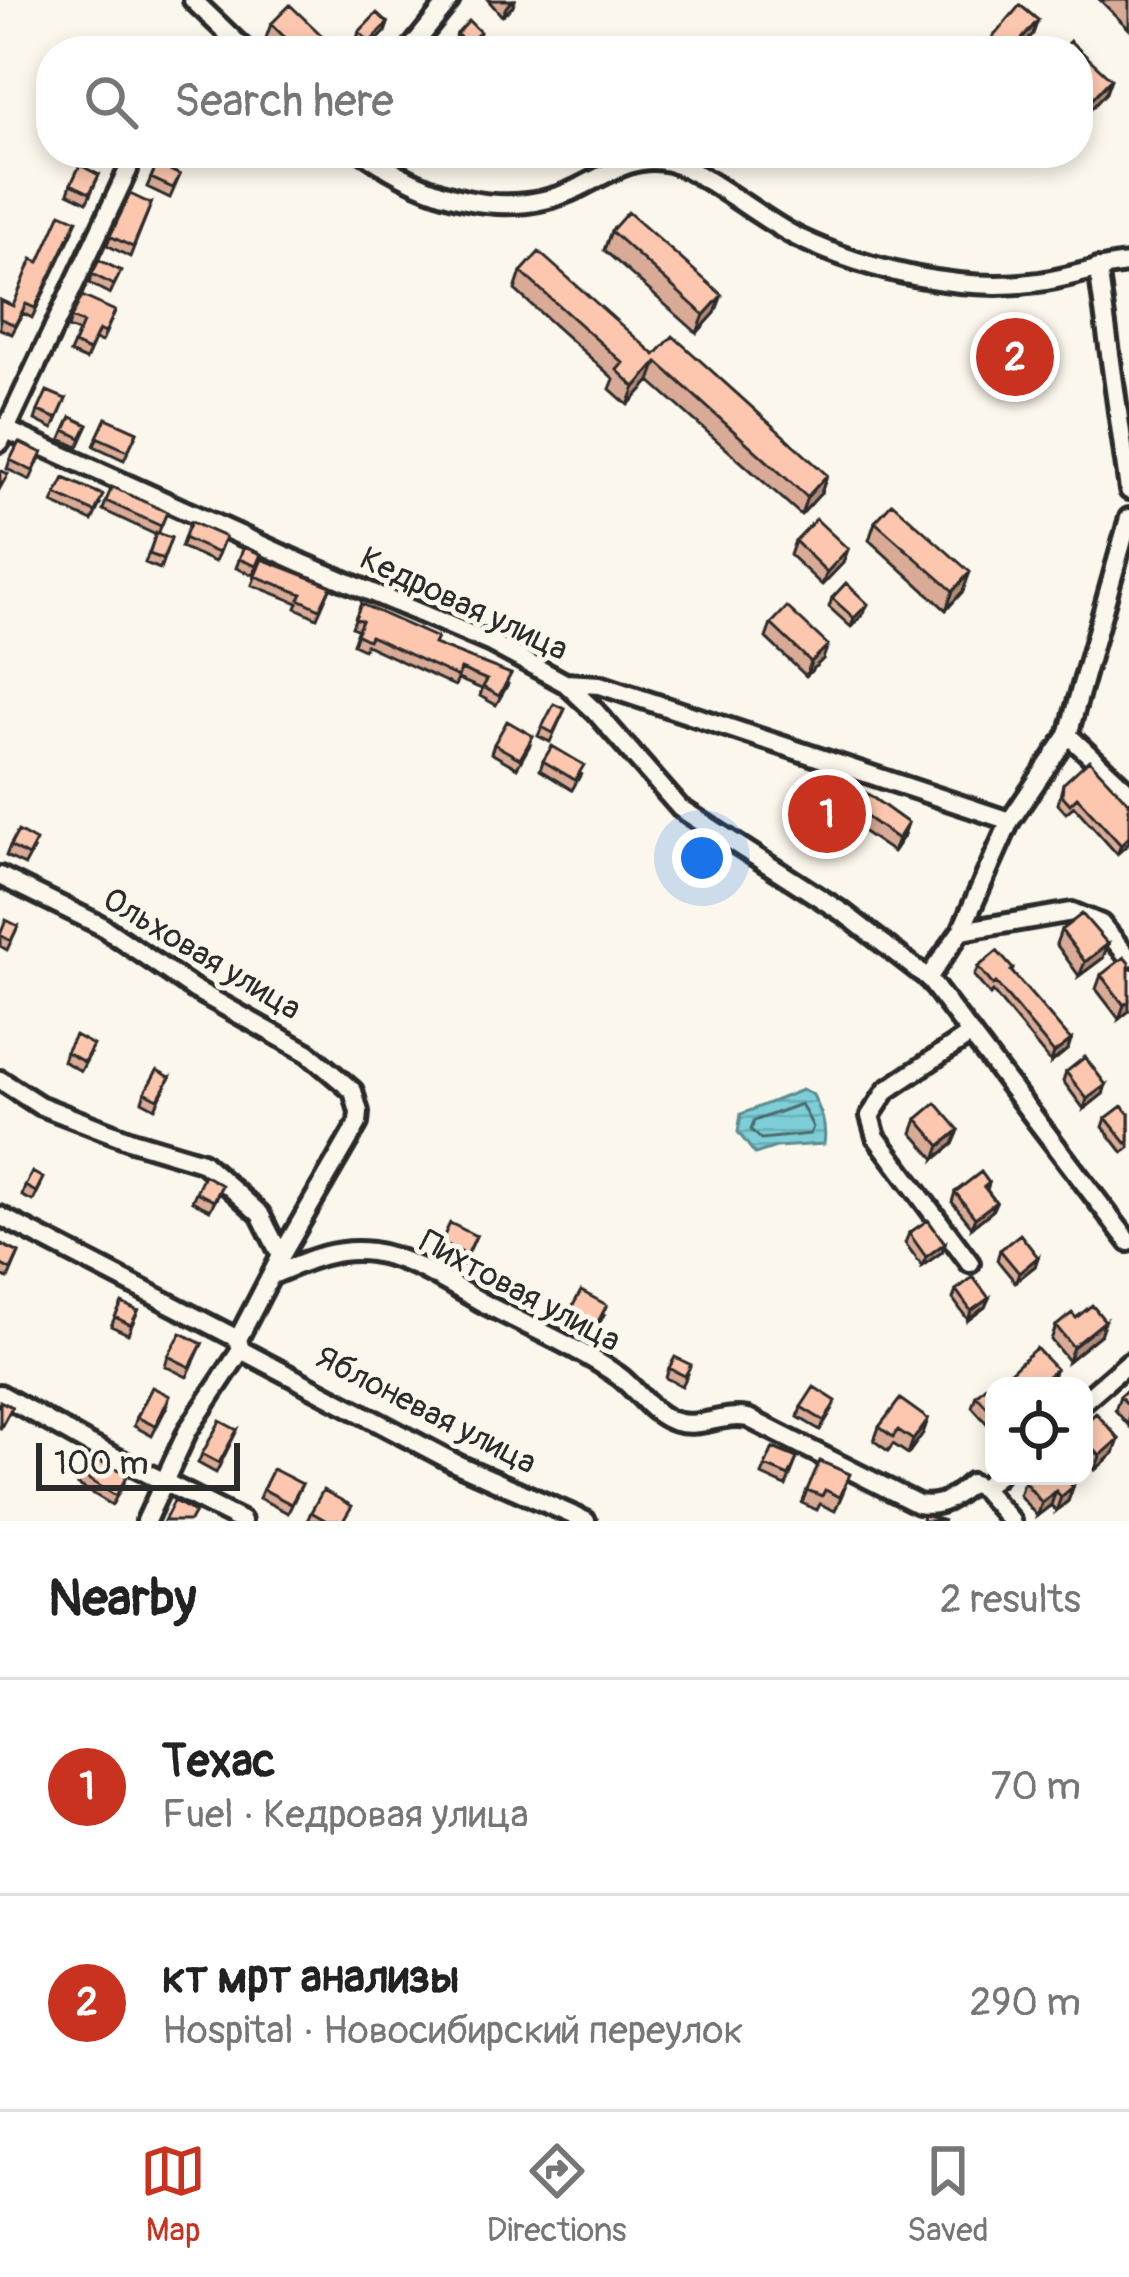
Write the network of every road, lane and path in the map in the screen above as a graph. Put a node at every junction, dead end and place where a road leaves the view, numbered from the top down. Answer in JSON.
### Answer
{"nodes":[{"id":1,"x":194,"y":0,"type":"edge"},
{"id":2,"x":450,"y":0,"type":"edge"},
{"id":3,"x":231,"y":36,"type":"edge"},
{"id":4,"x":421,"y":36,"type":"edge"},
{"id":5,"x":388,"y":168,"type":"edge"},
{"id":6,"x":621,"y":168,"type":"edge"},
{"id":7,"x":686,"y":168,"type":"edge"},
{"id":8,"x":128,"y":170,"type":"dead end"},
{"id":9,"x":1129,"y":264,"type":"edge"},
{"id":10,"x":1098,"y":268,"type":"junction"},
{"id":11,"x":2,"y":433,"type":"edge"},
{"id":12,"x":1129,"y":490,"type":"edge"},
{"id":13,"x":1129,"y":518,"type":"edge"},
{"id":14,"x":565,"y":683,"type":"junction"},
{"id":15,"x":1068,"y":735,"type":"junction"},
{"id":16,"x":1129,"y":792,"type":"edge"},
{"id":17,"x":1010,"y":821,"type":"junction"},
{"id":18,"x":0,"y":875,"type":"edge"},
{"id":19,"x":961,"y":932,"type":"junction"},
{"id":20,"x":1129,"y":958,"type":"edge"},
{"id":21,"x":928,"y":978,"type":"junction"},
{"id":22,"x":971,"y":1034,"type":"junction"},
{"id":23,"x":0,"y":1080,"type":"edge"},
{"id":24,"x":0,"y":1216,"type":"edge"},
{"id":25,"x":1129,"y":1242,"type":"edge"},
{"id":26,"x":970,"y":1263,"type":"dead end"},
{"id":27,"x":278,"y":1265,"type":"junction"},
{"id":28,"x":240,"y":1345,"type":"junction"},
{"id":29,"x":1129,"y":1362,"type":"edge"},
{"id":30,"x":1093,"y":1393,"type":"edge"},
{"id":31,"x":0,"y":1394,"type":"edge"},
{"id":32,"x":163,"y":1481,"type":"junction"},
{"id":33,"x":985,"y":1482,"type":"edge"},
{"id":34,"x":992,"y":1485,"type":"edge"},
{"id":35,"x":146,"y":1521,"type":"edge"},
{"id":36,"x":242,"y":1521,"type":"edge"},
{"id":37,"x":586,"y":1521,"type":"edge"},
{"id":38,"x":1011,"y":1521,"type":"edge"}],
"edges":[{"from":1,"to":3,"type":"street"},
{"from":2,"to":4,"type":"street"},
{"from":5,"to":6,"type":"street"},
{"from":7,"to":10,"type":"street"},
{"from":8,"to":11,"type":"street"},
{"from":9,"to":10,"type":"street"},
{"from":10,"to":12,"type":"street"},
{"from":11,"to":14,"type":"street","name":"Кедровая улица"},
{"from":13,"to":15,"type":"street"},
{"from":14,"to":17,"type":"street"},
{"from":14,"to":21,"type":"street","name":"Кедровая улица"},
{"from":15,"to":16,"type":"street"},
{"from":15,"to":17,"type":"street"},
{"from":17,"to":19,"type":"street"},
{"from":18,"to":27,"type":"street","name":"Ольховая улица"},
{"from":19,"to":20,"type":"street"},
{"from":19,"to":21,"type":"street"},
{"from":21,"to":22,"type":"street","name":"Кедровая улица"},
{"from":22,"to":25,"type":"street","name":"Кедровая улица"},
{"from":22,"to":26,"type":"street"},
{"from":23,"to":27,"type":"street"},
{"from":24,"to":28,"type":"street","name":"Яблоневая улица"},
{"from":27,"to":28,"type":"street"},
{"from":27,"to":33,"type":"street","name":"Пихтовая улица"},
{"from":28,"to":32,"type":"street"},
{"from":28,"to":37,"type":"street","name":"Яблоневая улица"},
{"from":29,"to":30,"type":"street"},
{"from":31,"to":32,"type":"street"},
{"from":32,"to":35,"type":"street"},
{"from":32,"to":36,"type":"street"},
{"from":34,"to":38,"type":"street"}]}
